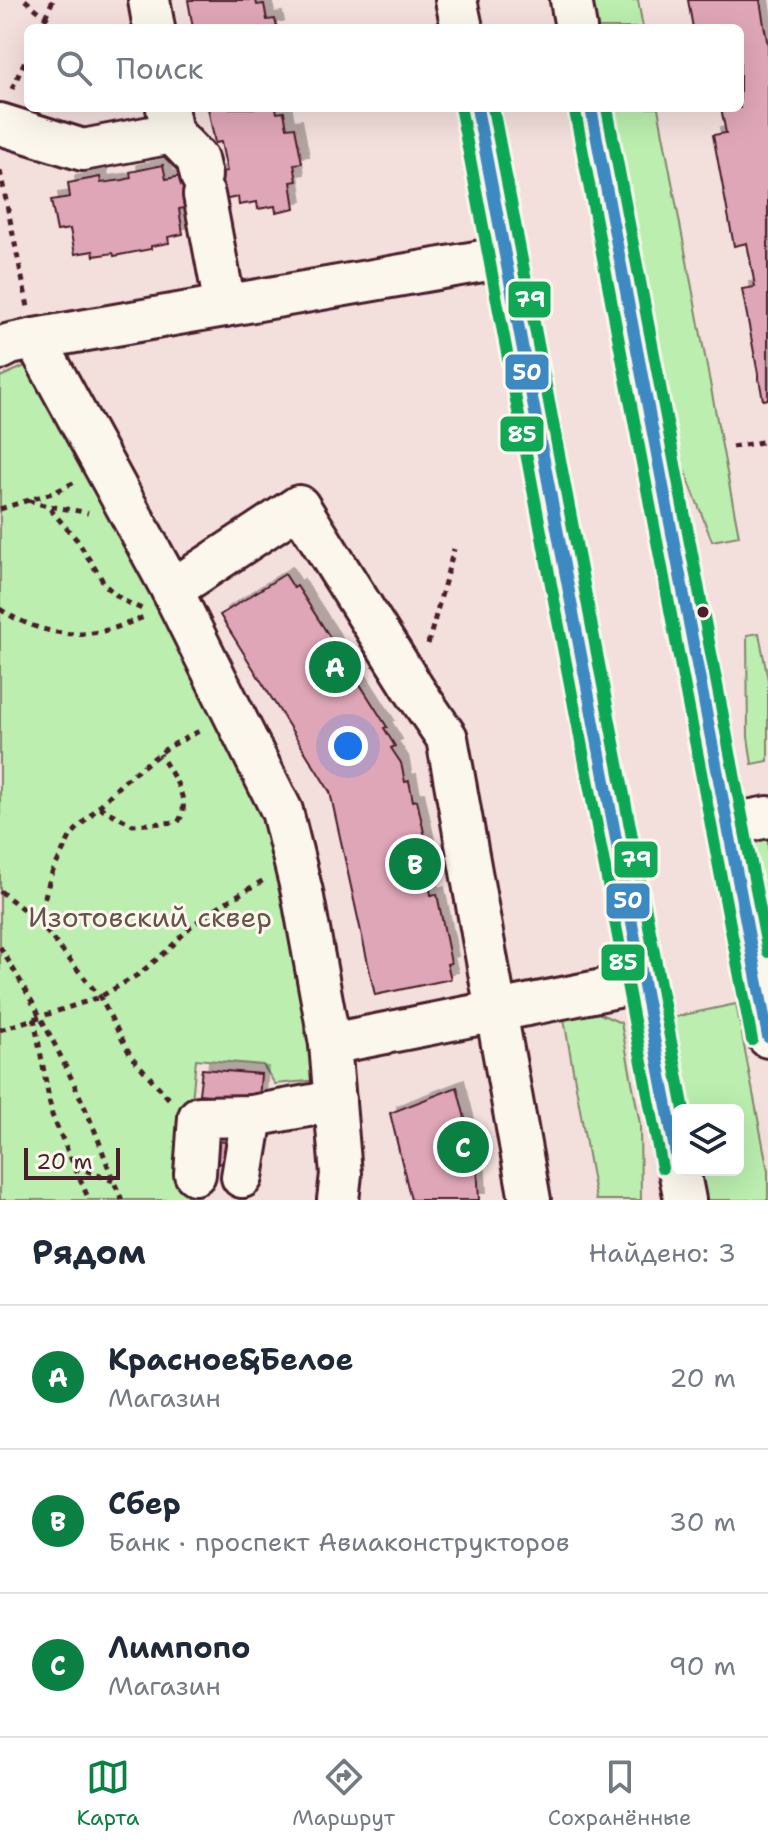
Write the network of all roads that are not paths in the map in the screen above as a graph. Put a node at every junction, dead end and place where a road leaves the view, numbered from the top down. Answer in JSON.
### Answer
{"nodes":[{"id":1,"x":149,"y":0,"type":"edge"},
{"id":2,"x":456,"y":0,"type":"edge"},
{"id":3,"x":571,"y":0,"type":"edge"},
{"id":4,"x":153,"y":24,"type":"edge"},
{"id":5,"x":461,"y":24,"type":"edge"},
{"id":6,"x":575,"y":24,"type":"edge"},
{"id":7,"x":6,"y":107,"type":"edge"},
{"id":8,"x":478,"y":112,"type":"edge"},
{"id":9,"x":592,"y":112,"type":"edge"},
{"id":10,"x":170,"y":121,"type":"edge"},
{"id":11,"x":505,"y":257,"type":"junction"},
{"id":12,"x":225,"y":306,"type":"junction"},
{"id":13,"x":18,"y":344,"type":"edge"},
{"id":14,"x":172,"y":590,"type":"junction"},
{"id":15,"x":768,"y":817,"type":"edge"},
{"id":16,"x":727,"y":825,"type":"junction"},
{"id":17,"x":643,"y":982,"type":"junction"},
{"id":18,"x":496,"y":1011,"type":"junction"},
{"id":19,"x":768,"y":1037,"type":"edge"},
{"id":20,"x":330,"y":1044,"type":"junction"},
{"id":21,"x":335,"y":1101,"type":"junction"},
{"id":22,"x":252,"y":1116,"type":"junction"},
{"id":23,"x":672,"y":1136,"type":"edge"},
{"id":24,"x":195,"y":1174,"type":"dead end"},
{"id":25,"x":680,"y":1176,"type":"edge"},
{"id":26,"x":242,"y":1177,"type":"dead end"},
{"id":27,"x":338,"y":1200,"type":"edge"},
{"id":28,"x":530,"y":1200,"type":"edge"},
{"id":29,"x":685,"y":1200,"type":"edge"}],
"edges":[{"from":1,"to":4,"type":"street"},
{"from":2,"to":5,"type":"street"},
{"from":3,"to":6,"type":"street"},
{"from":7,"to":10,"type":"street"},
{"from":8,"to":11,"type":"street"},
{"from":9,"to":16,"type":"street"},
{"from":10,"to":12,"type":"street"},
{"from":11,"to":12,"type":"street"},
{"from":11,"to":17,"type":"street"},
{"from":12,"to":13,"type":"street"},
{"from":13,"to":14,"type":"street"},
{"from":14,"to":18,"type":"street"},
{"from":14,"to":20,"type":"street"},
{"from":15,"to":16,"type":"street"},
{"from":16,"to":19,"type":"street"},
{"from":17,"to":18,"type":"street"},
{"from":17,"to":23,"type":"street"},
{"from":18,"to":20,"type":"street"},
{"from":18,"to":28,"type":"street"},
{"from":20,"to":21,"type":"street"},
{"from":21,"to":22,"type":"street"},
{"from":21,"to":27,"type":"street"},
{"from":22,"to":24,"type":"street"},
{"from":22,"to":26,"type":"street"},
{"from":25,"to":29,"type":"street"}]}
